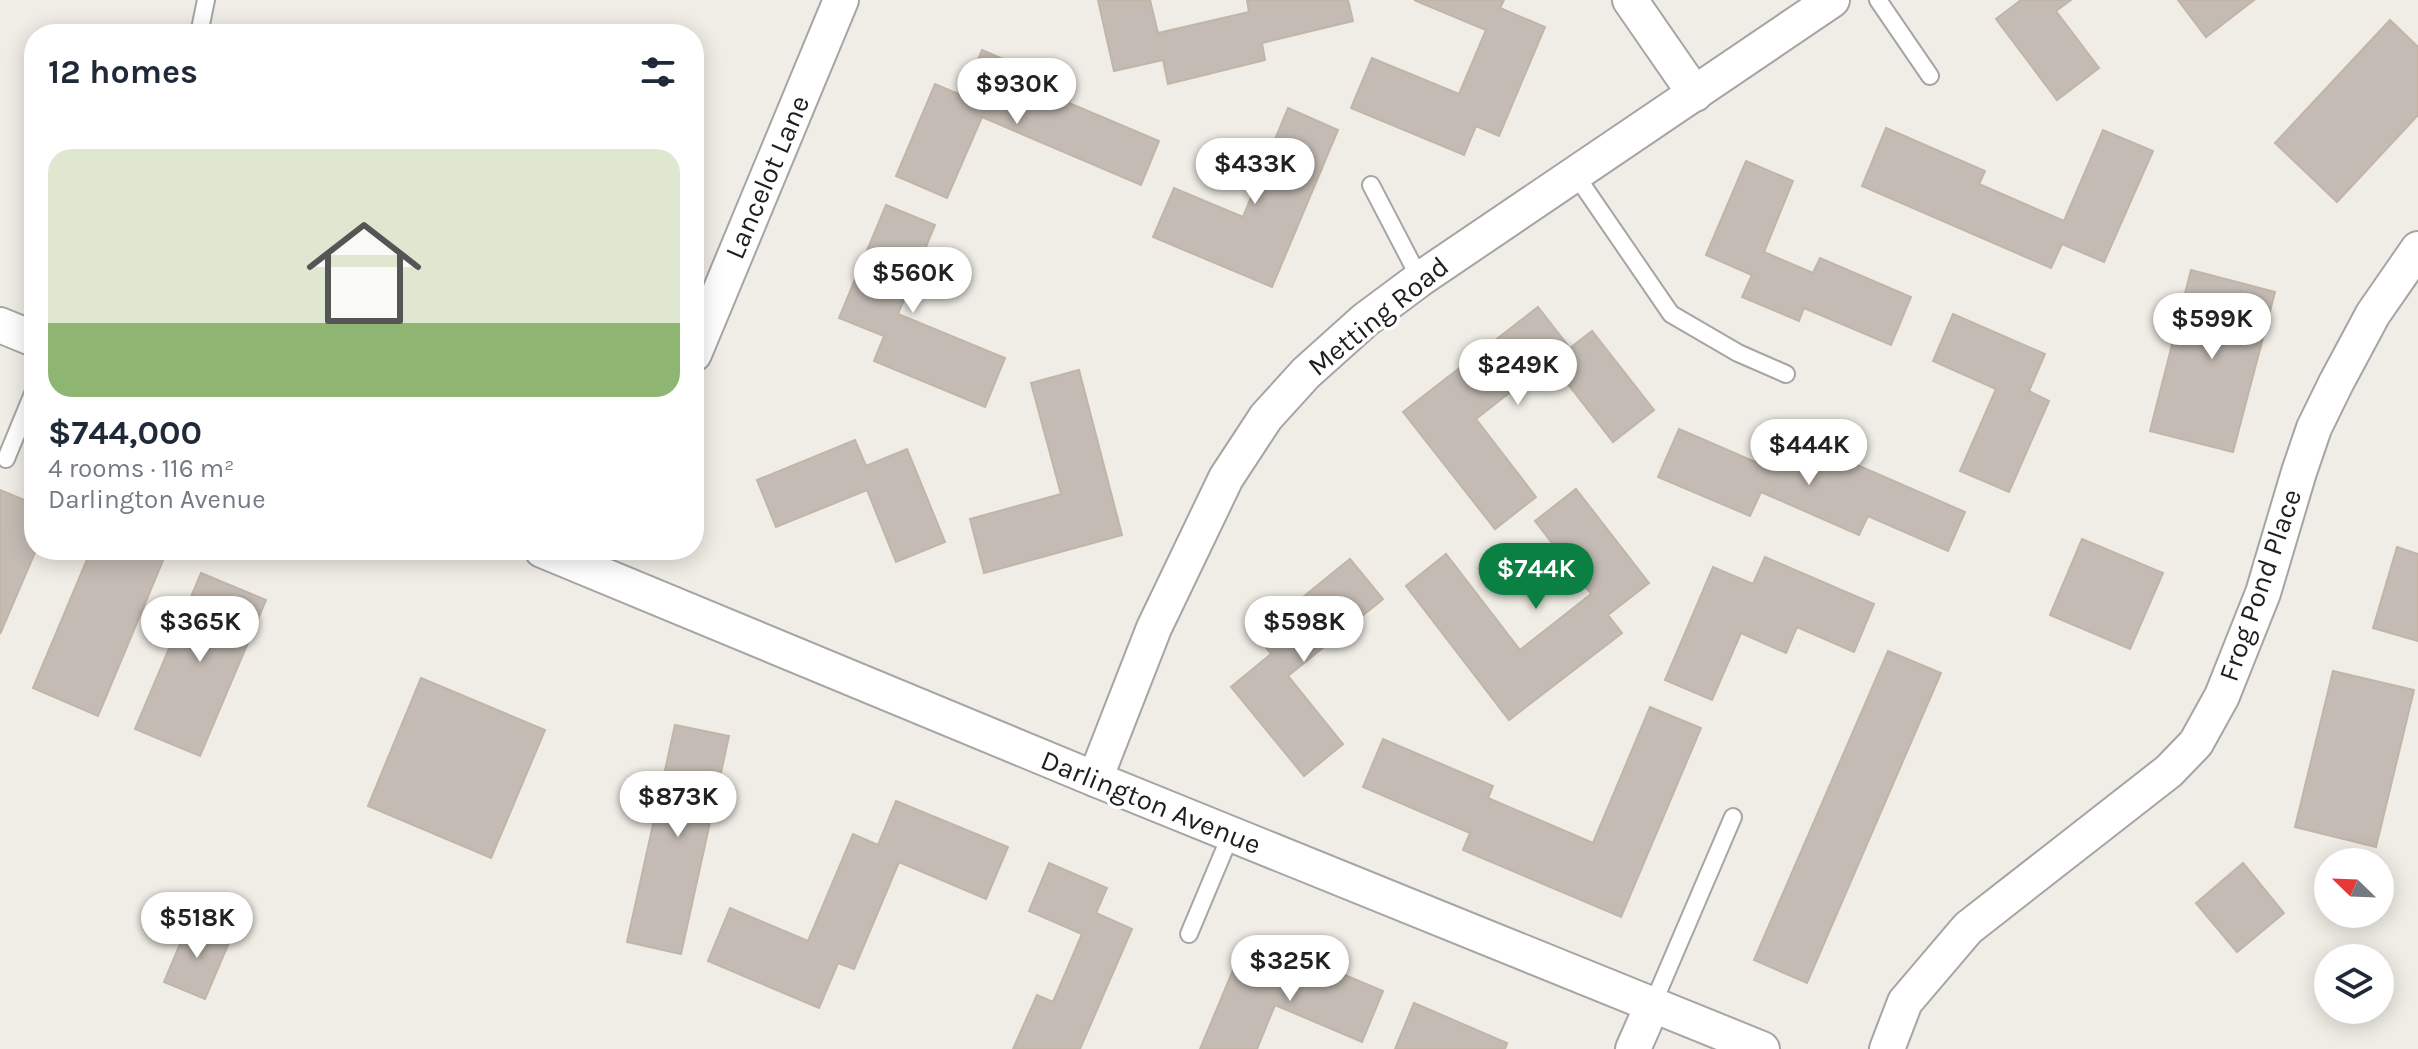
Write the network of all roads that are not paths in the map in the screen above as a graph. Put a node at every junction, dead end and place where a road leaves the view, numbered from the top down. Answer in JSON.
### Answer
{"nodes":[{"id":1,"x":206,"y":0,"type":"edge"},
{"id":2,"x":841,"y":0,"type":"edge"},
{"id":3,"x":1630,"y":0,"type":"edge"},
{"id":4,"x":1832,"y":0,"type":"edge"},
{"id":5,"x":1878,"y":0,"type":"edge"},
{"id":6,"x":201,"y":24,"type":"edge"},
{"id":7,"x":1930,"y":76,"type":"dead end"},
{"id":8,"x":1695,"y":94,"type":"junction"},
{"id":9,"x":1575,"y":174,"type":"junction"},
{"id":10,"x":1371,"y":185,"type":"dead end"},
{"id":11,"x":2418,"y":249,"type":"edge"},
{"id":12,"x":1420,"y":279,"type":"junction"},
{"id":13,"x":0,"y":325,"type":"edge"},
{"id":14,"x":704,"y":330,"type":"edge"},
{"id":15,"x":24,"y":335,"type":"edge"},
{"id":16,"x":1786,"y":374,"type":"dead end"},
{"id":17,"x":24,"y":415,"type":"edge"},
{"id":18,"x":6,"y":459,"type":"dead end"},
{"id":19,"x":607,"y":562,"type":"edge"},
{"id":20,"x":1095,"y":779,"type":"junction"},
{"id":21,"x":1733,"y":817,"type":"dead end"},
{"id":22,"x":1231,"y":834,"type":"junction"},
{"id":23,"x":1189,"y":934,"type":"dead end"},
{"id":24,"x":1652,"y":1006,"type":"junction"},
{"id":25,"x":1633,"y":1049,"type":"edge"},
{"id":26,"x":1762,"y":1049,"type":"edge"},
{"id":27,"x":1887,"y":1049,"type":"edge"}],
"edges":[{"from":1,"to":6,"type":"lane"},
{"from":2,"to":14,"type":"street","name":"Lancelot Lane"},
{"from":3,"to":8,"type":"street"},
{"from":4,"to":8,"type":"street","name":"Metting Road"},
{"from":5,"to":7,"type":"lane"},
{"from":8,"to":9,"type":"street","name":"Metting Road"},
{"from":9,"to":12,"type":"street","name":"Metting Road"},
{"from":9,"to":16,"type":"lane"},
{"from":10,"to":12,"type":"lane"},
{"from":11,"to":27,"type":"street","name":"Frog Pond Place"},
{"from":12,"to":20,"type":"street","name":"Metting Road"},
{"from":13,"to":15,"type":"street"},
{"from":17,"to":18,"type":"lane"},
{"from":19,"to":20,"type":"street","name":"Darlington Avenue"},
{"from":20,"to":22,"type":"street","name":"Darlington Avenue"},
{"from":21,"to":24,"type":"lane"},
{"from":22,"to":23,"type":"lane"},
{"from":22,"to":24,"type":"street","name":"Darlington Avenue"},
{"from":24,"to":25,"type":"street"},
{"from":24,"to":26,"type":"street","name":"Darlington Avenue"}]}
